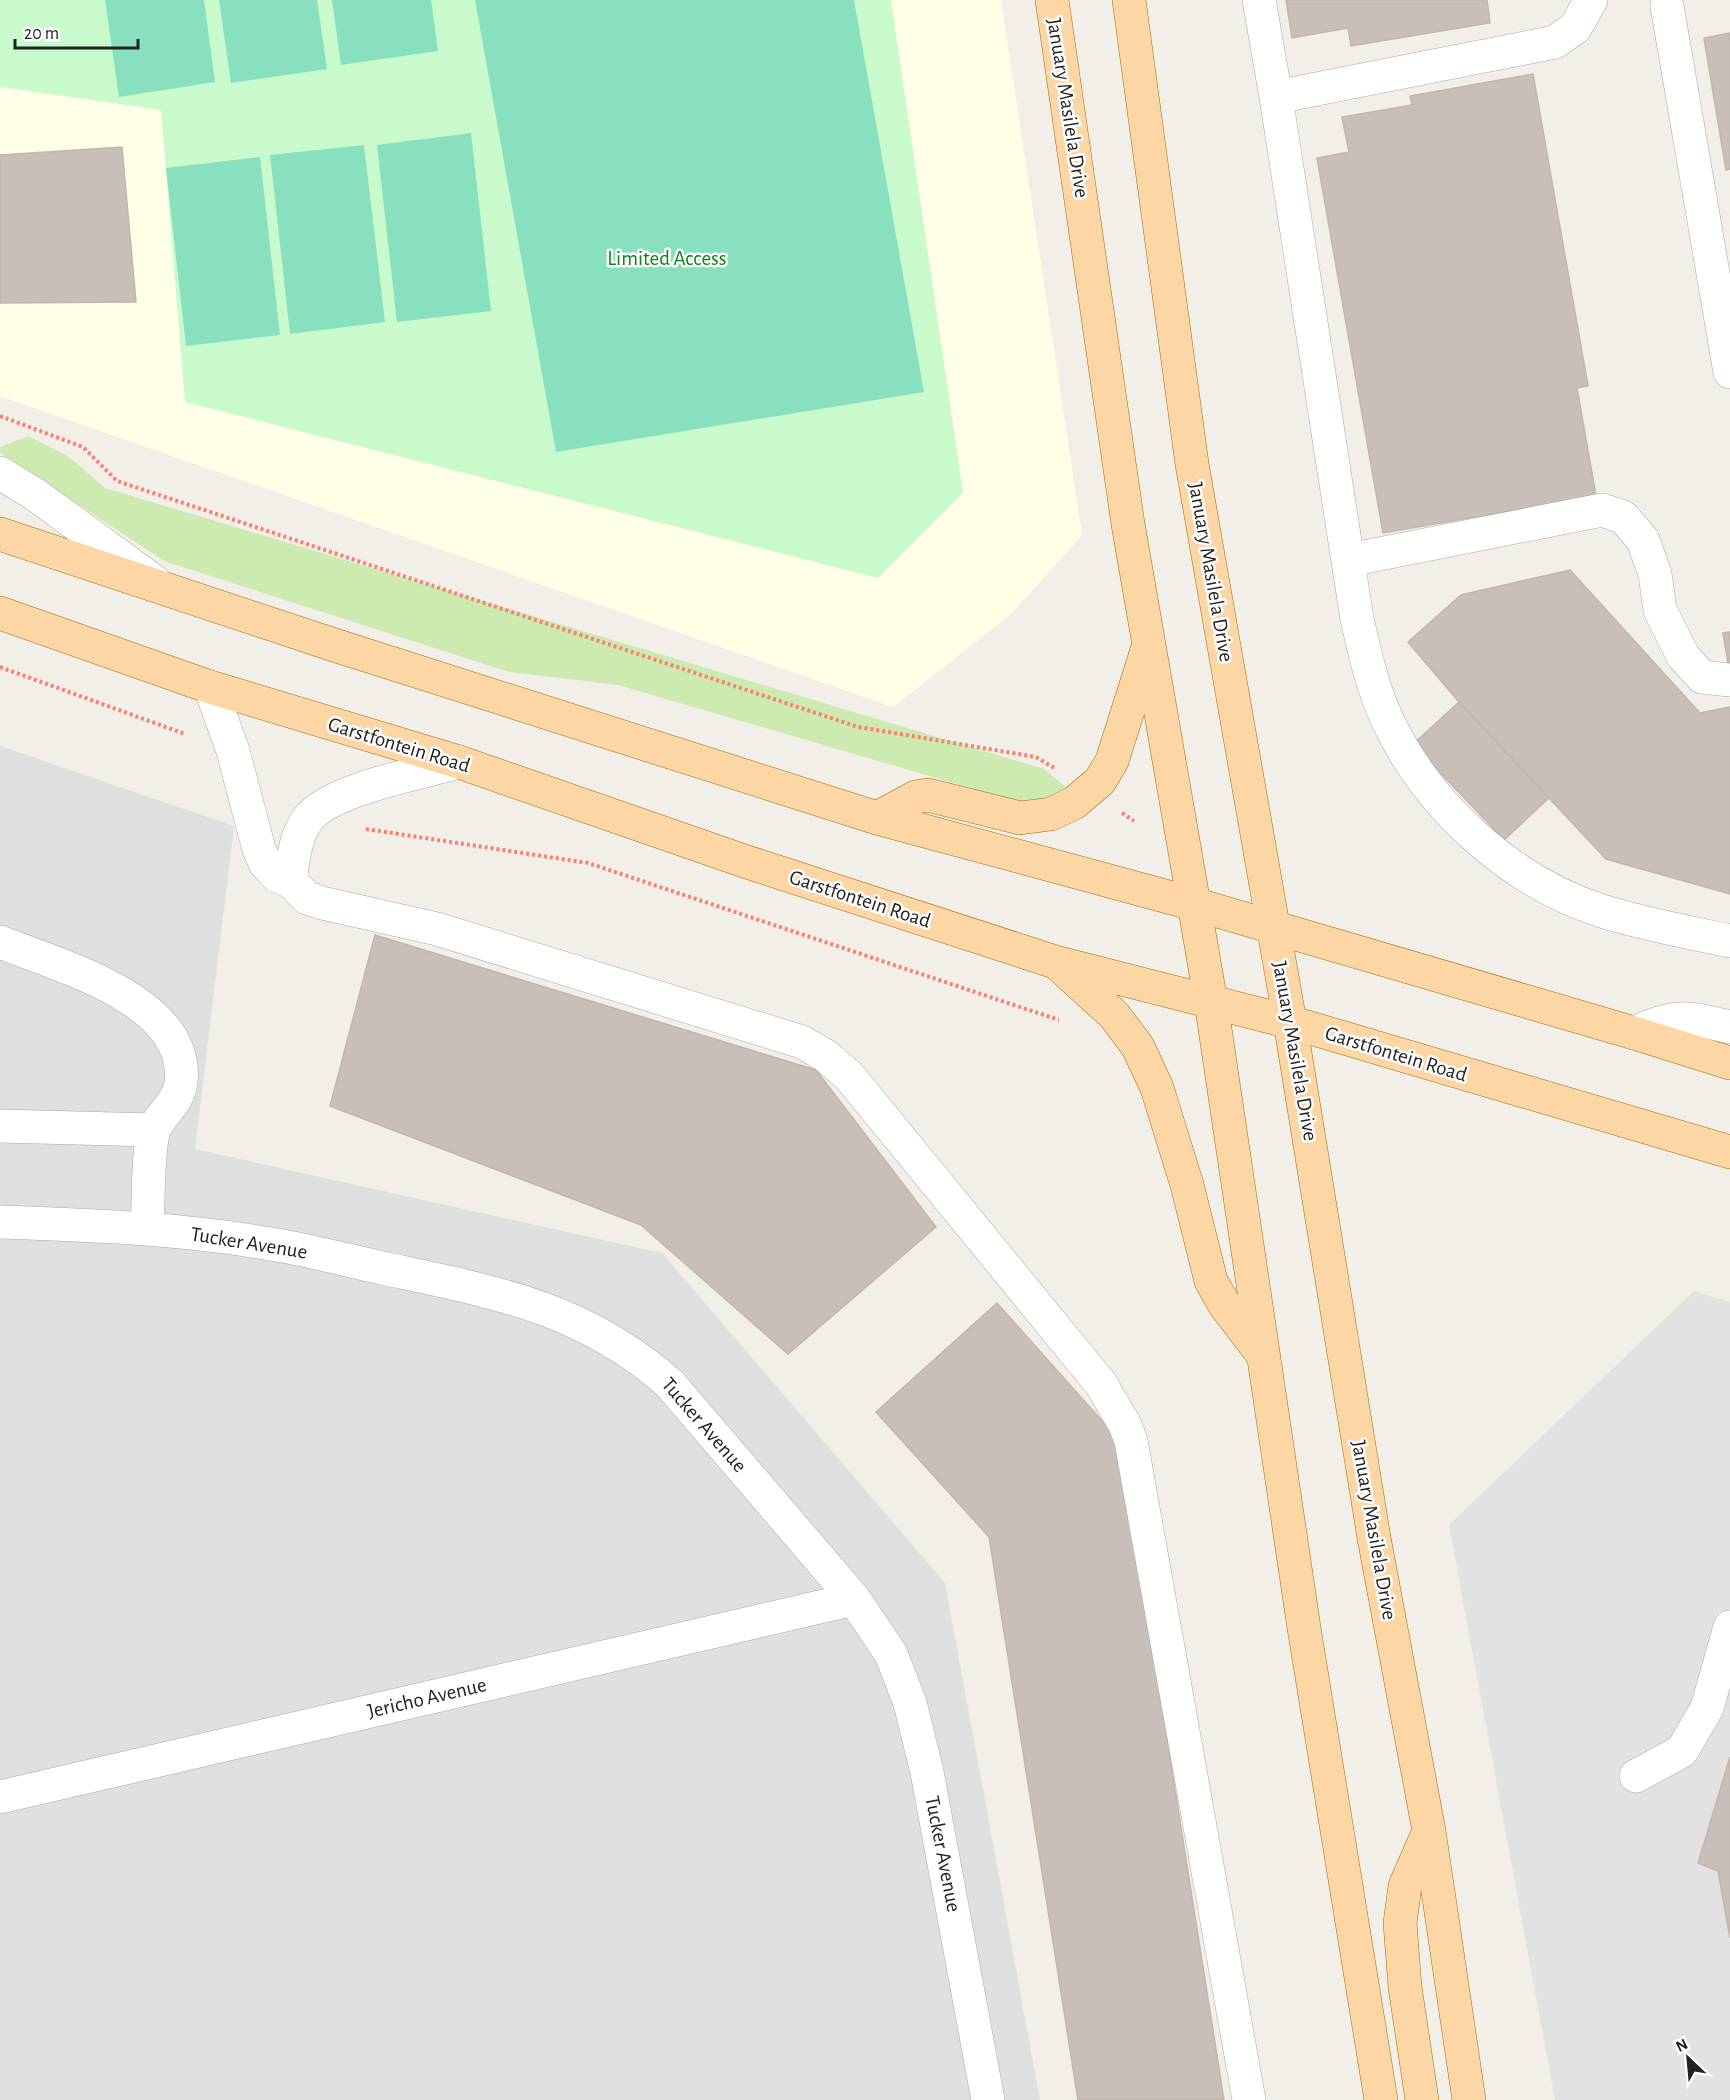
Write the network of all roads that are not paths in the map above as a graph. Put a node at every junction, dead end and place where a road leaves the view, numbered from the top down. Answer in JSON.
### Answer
{"nodes":[{"id":1,"x":1052,"y":0,"type":"edge"},
{"id":2,"x":1129,"y":0,"type":"edge"},
{"id":3,"x":1259,"y":0,"type":"edge"},
{"id":4,"x":1591,"y":0,"type":"edge"},
{"id":5,"x":1667,"y":6,"type":"dead end"},
{"id":6,"x":1276,"y":97,"type":"junction"},
{"id":7,"x":1730,"y":372,"type":"edge"},
{"id":8,"x":0,"y":473,"type":"edge"},
{"id":9,"x":0,"y":534,"type":"edge"},
{"id":10,"x":1349,"y":560,"type":"junction"},
{"id":11,"x":164,"y":589,"type":"junction"},
{"id":12,"x":0,"y":613,"type":"edge"},
{"id":13,"x":1149,"y":643,"type":"junction"},
{"id":14,"x":1730,"y":680,"type":"edge"},
{"id":15,"x":210,"y":687,"type":"junction"},
{"id":16,"x":459,"y":762,"type":"junction"},
{"id":17,"x":877,"y":818,"type":"junction"},
{"id":18,"x":290,"y":881,"type":"junction"},
{"id":19,"x":1194,"y":904,"type":"junction"},
{"id":20,"x":1273,"y":927,"type":"junction"},
{"id":21,"x":1730,"y":941,"type":"edge"},
{"id":22,"x":0,"y":942,"type":"edge"},
{"id":23,"x":1055,"y":962,"type":"junction"},
{"id":24,"x":1211,"y":1002,"type":"junction"},
{"id":25,"x":1290,"y":1022,"type":"junction"},
{"id":26,"x":1730,"y":1027,"type":"edge"},
{"id":27,"x":1634,"y":1033,"type":"junction"},
{"id":28,"x":1730,"y":1063,"type":"edge"},
{"id":29,"x":0,"y":1125,"type":"edge"},
{"id":30,"x":153,"y":1130,"type":"junction"},
{"id":31,"x":1730,"y":1152,"type":"edge"},
{"id":32,"x":0,"y":1222,"type":"edge"},
{"id":33,"x":147,"y":1228,"type":"junction"},
{"id":34,"x":1264,"y":1356,"type":"junction"},
{"id":35,"x":854,"y":1599,"type":"junction"},
{"id":36,"x":1730,"y":1627,"type":"edge"},
{"id":37,"x":1636,"y":1776,"type":"dead end"},
{"id":38,"x":0,"y":1797,"type":"edge"},
{"id":39,"x":1429,"y":1831,"type":"junction"},
{"id":40,"x":983,"y":2098,"type":"edge"},
{"id":41,"x":1249,"y":2100,"type":"edge"},
{"id":42,"x":1381,"y":2100,"type":"edge"},
{"id":43,"x":1422,"y":2100,"type":"edge"},
{"id":44,"x":1469,"y":2100,"type":"edge"}],
"edges":[{"from":1,"to":13,"type":"main road","name":"January Masilela Drive"},
{"from":2,"to":20,"type":"main road","name":"January Masilela Drive"},
{"from":3,"to":6,"type":"street"},
{"from":4,"to":6,"type":"street"},
{"from":5,"to":7,"type":"street"},
{"from":6,"to":10,"type":"street"},
{"from":8,"to":11,"type":"street"},
{"from":9,"to":11,"type":"main road"},
{"from":10,"to":14,"type":"street"},
{"from":10,"to":21,"type":"street"},
{"from":11,"to":17,"type":"main road"},
{"from":12,"to":15,"type":"main road","name":"Garstfontein Road"},
{"from":13,"to":17,"type":"main road"},
{"from":13,"to":19,"type":"main road","name":"January Masilela Drive"},
{"from":15,"to":16,"type":"main road","name":"Garstfontein Road"},
{"from":15,"to":18,"type":"street"},
{"from":16,"to":18,"type":"street"},
{"from":16,"to":23,"type":"main road","name":"Garstfontein Road"},
{"from":17,"to":19,"type":"main road"},
{"from":18,"to":41,"type":"street"},
{"from":19,"to":20,"type":"main road"},
{"from":19,"to":24,"type":"main road","name":"January Masilela Drive"},
{"from":20,"to":25,"type":"main road","name":"January Masilela Drive"},
{"from":20,"to":27,"type":"main road"},
{"from":22,"to":30,"type":"street"},
{"from":23,"to":24,"type":"main road","name":"Garstfontein Road"},
{"from":23,"to":34,"type":"main road"},
{"from":24,"to":25,"type":"main road","name":"Garstfontein Road"},
{"from":24,"to":34,"type":"main road","name":"January Masilela Drive"},
{"from":25,"to":31,"type":"main road","name":"Garstfontein Road"},
{"from":25,"to":39,"type":"main road","name":"January Masilela Drive"},
{"from":26,"to":27,"type":"street"},
{"from":27,"to":28,"type":"main road"},
{"from":29,"to":30,"type":"street"},
{"from":30,"to":33,"type":"street"},
{"from":32,"to":33,"type":"street","name":"Tucker Avenue"},
{"from":33,"to":35,"type":"street","name":"Tucker Avenue"},
{"from":34,"to":42,"type":"main road","name":"January Masilela Drive"},
{"from":35,"to":38,"type":"street","name":"Jericho Avenue"},
{"from":35,"to":40,"type":"street","name":"Tucker Avenue"},
{"from":36,"to":37,"type":"street"},
{"from":39,"to":43,"type":"main road"},
{"from":39,"to":44,"type":"main road","name":"January Masilela Drive"}]}
